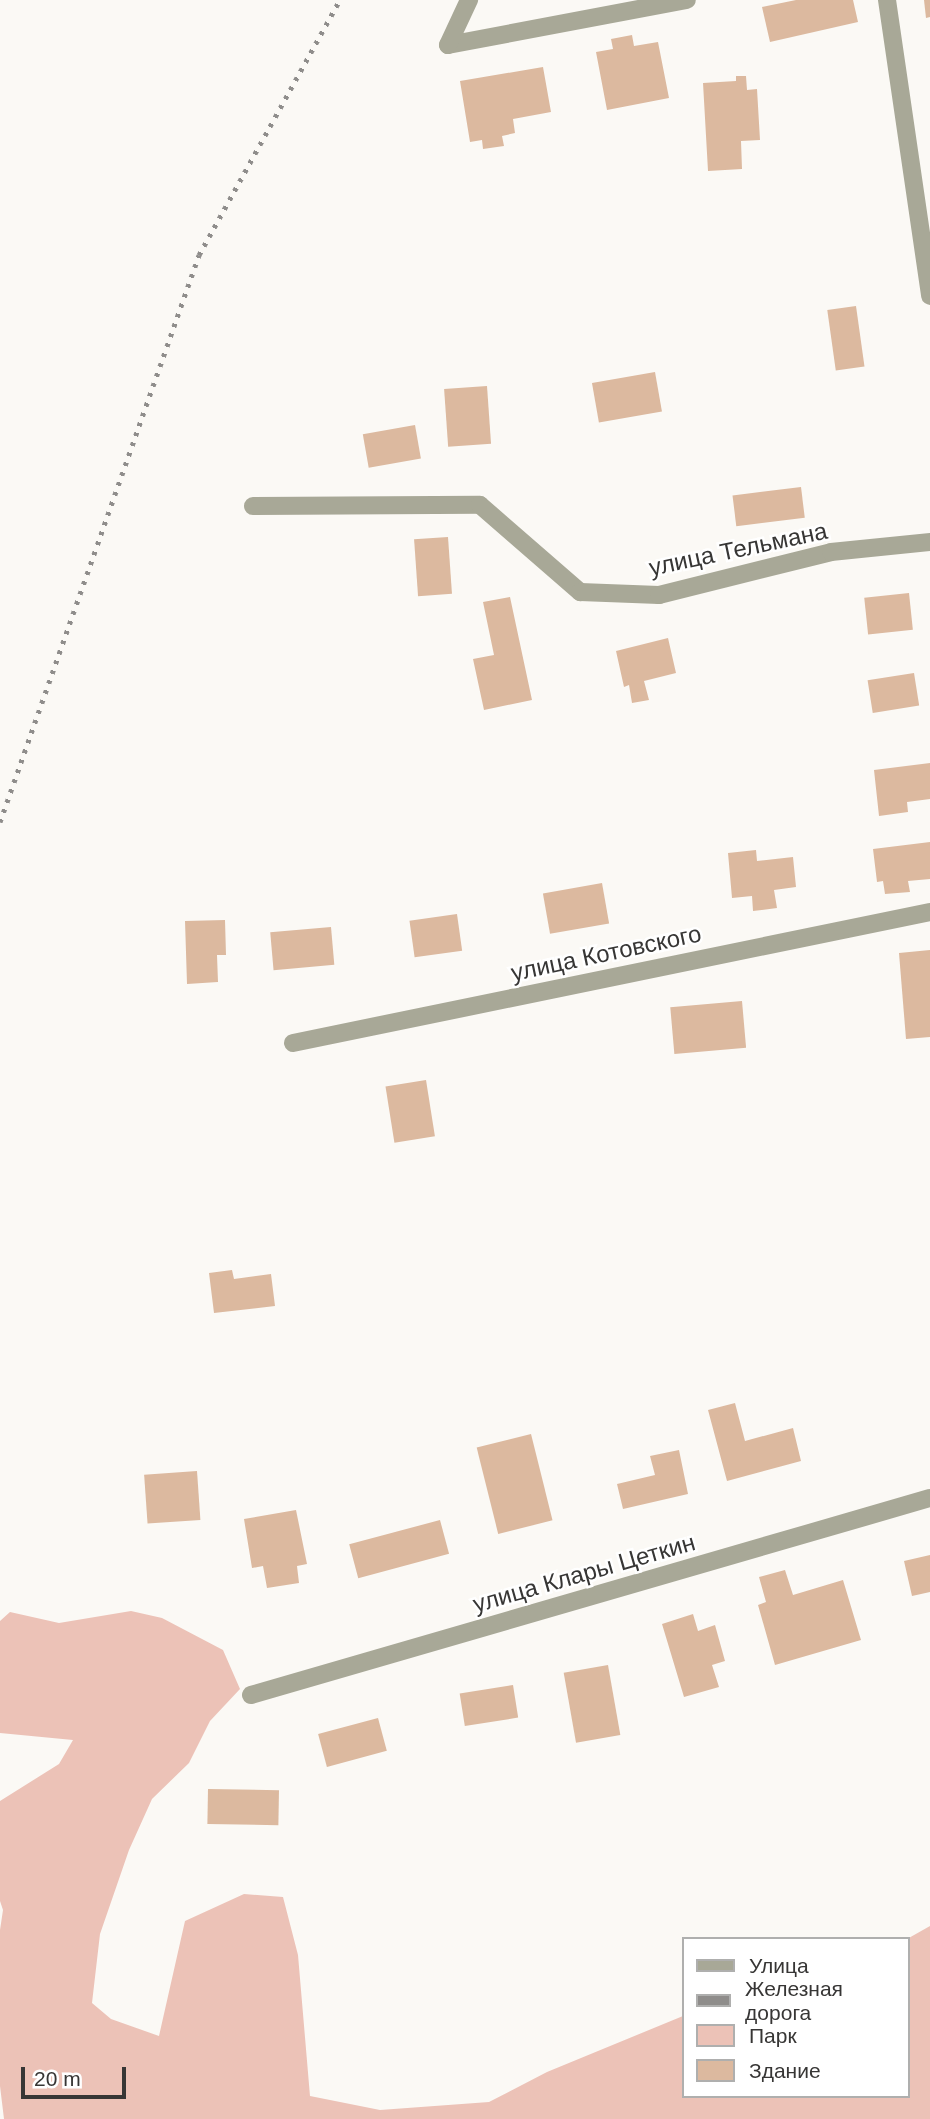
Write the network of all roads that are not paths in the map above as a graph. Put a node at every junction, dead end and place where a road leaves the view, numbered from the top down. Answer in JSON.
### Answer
{"nodes":[{"id":1,"x":469,"y":0,"type":"edge"},
{"id":2,"x":687,"y":0,"type":"edge"},
{"id":3,"x":887,"y":0,"type":"edge"},
{"id":4,"x":930,"y":296,"type":"edge"},
{"id":5,"x":253,"y":506,"type":"dead end"},
{"id":6,"x":930,"y":542,"type":"edge"},
{"id":7,"x":930,"y":912,"type":"edge"},
{"id":8,"x":293,"y":1043,"type":"dead end"},
{"id":9,"x":930,"y":1498,"type":"edge"},
{"id":10,"x":251,"y":1695,"type":"dead end"}],
"edges":[{"from":1,"to":2,"type":"street"},
{"from":3,"to":4,"type":"street"},
{"from":5,"to":6,"type":"street","name":"улица Тельмана"},
{"from":7,"to":8,"type":"street","name":"улица Котовского"},
{"from":9,"to":10,"type":"street","name":"улица Клары Цеткин"}]}
